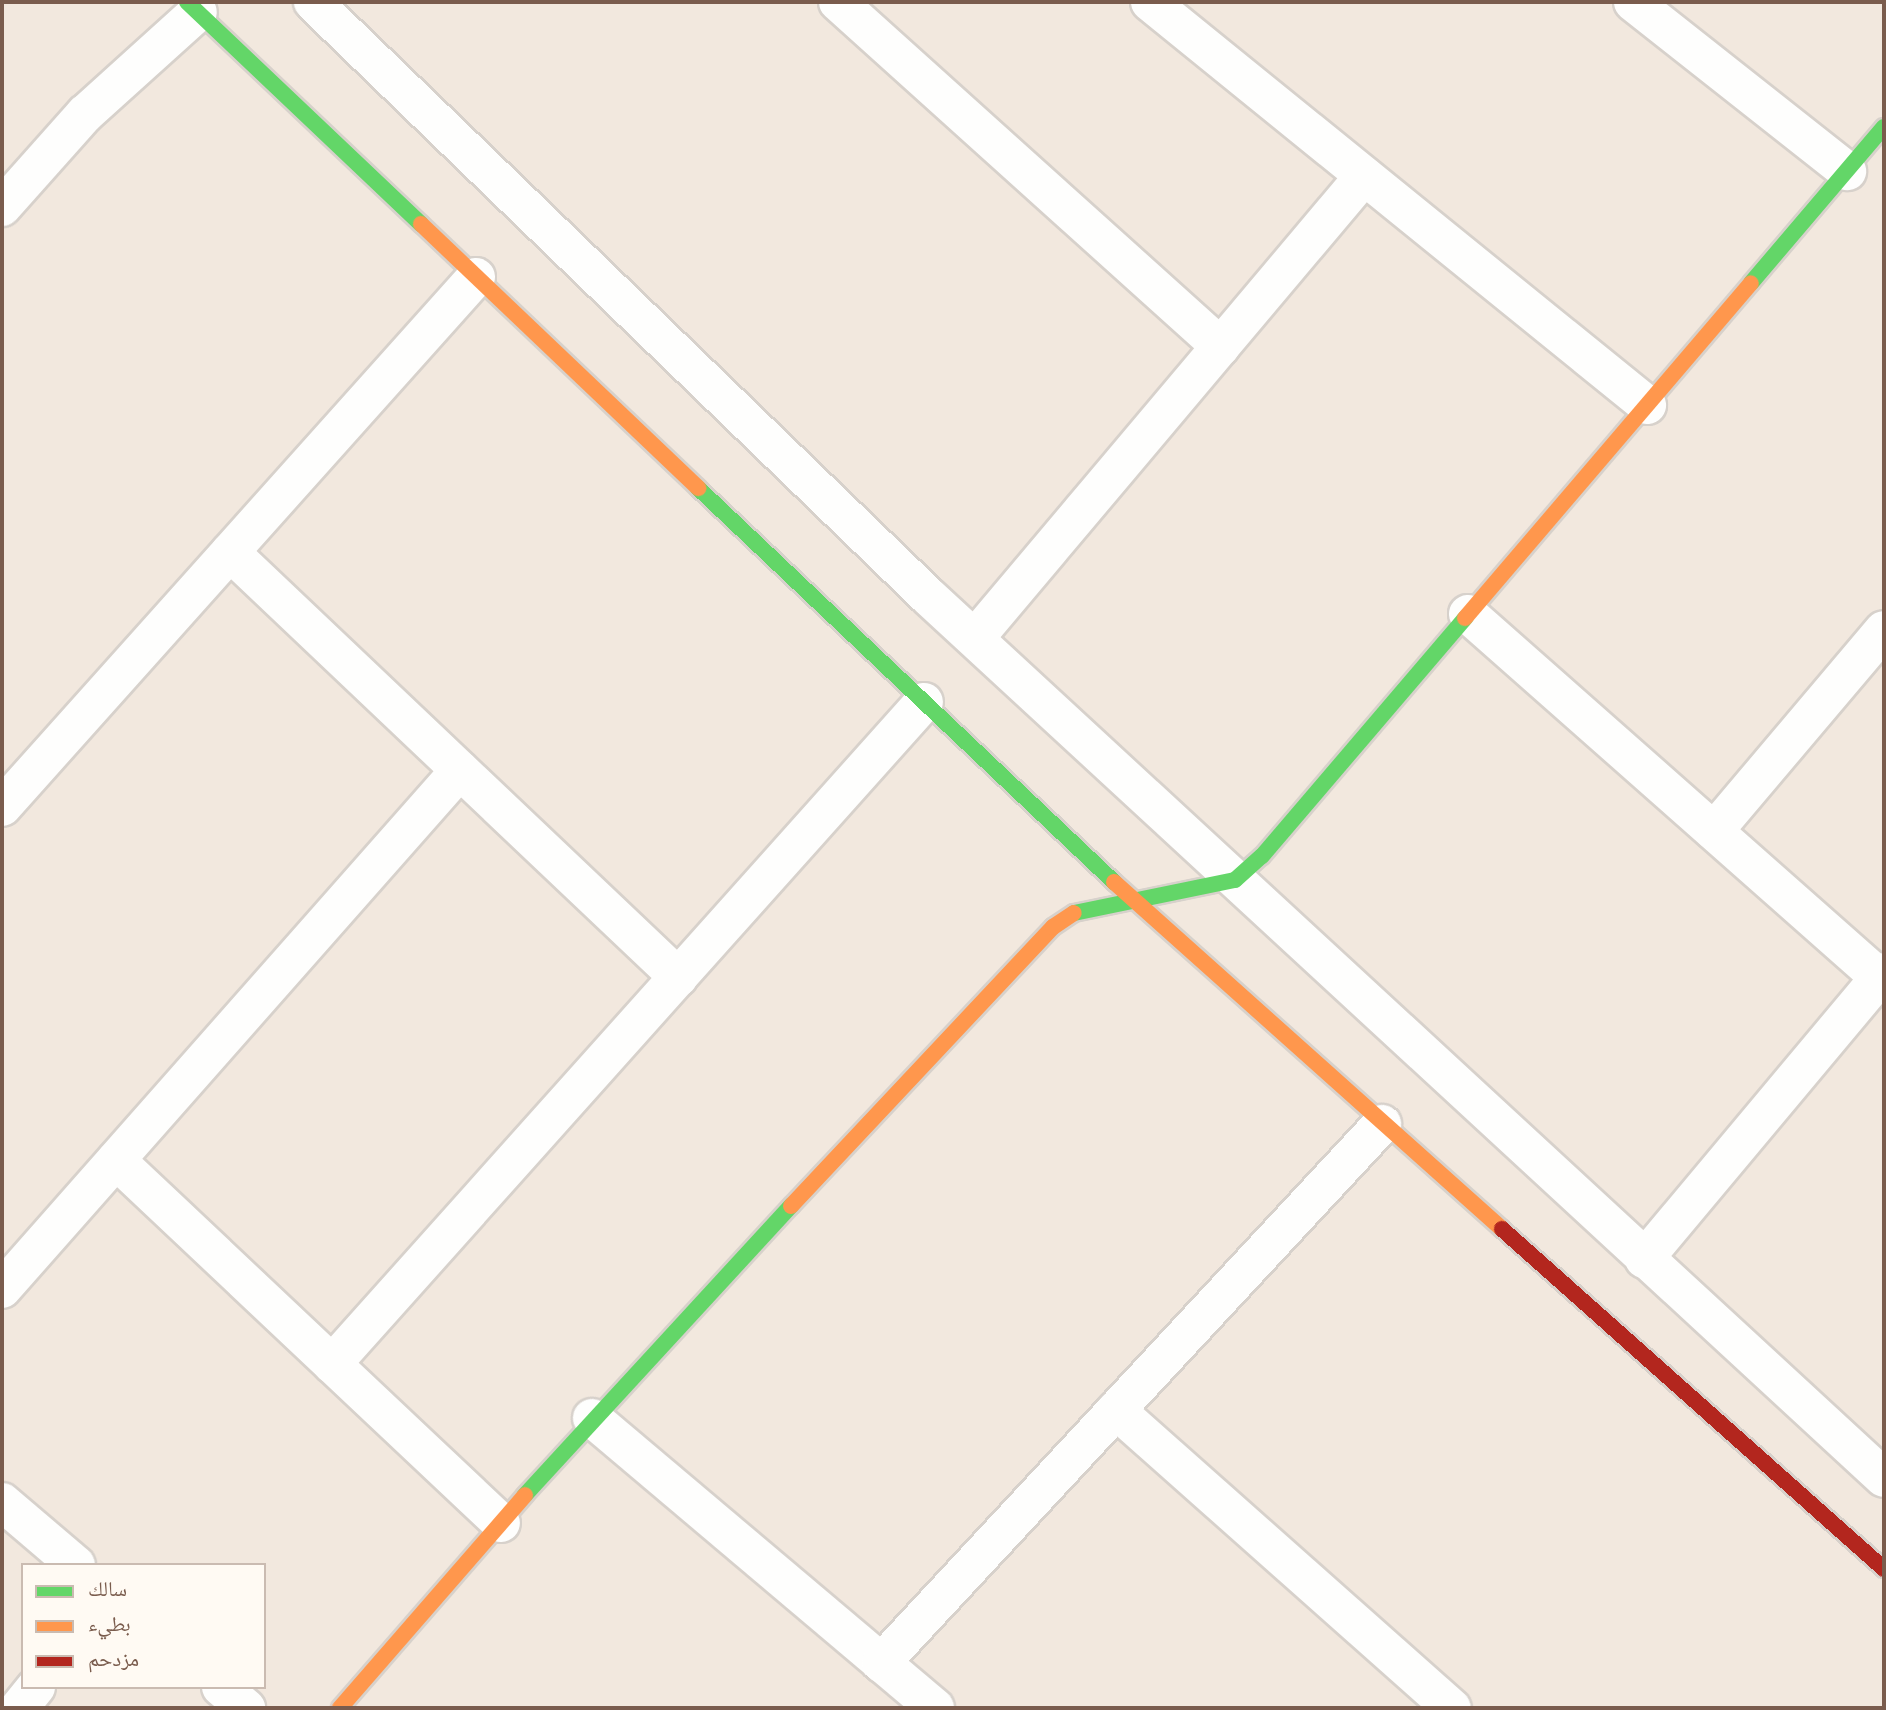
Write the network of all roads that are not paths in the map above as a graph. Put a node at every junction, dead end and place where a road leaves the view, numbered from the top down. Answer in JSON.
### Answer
{"nodes":[{"id":1,"x":313,"y":2,"type":"edge"},
{"id":2,"x":838,"y":2,"type":"edge"},
{"id":3,"x":1150,"y":2,"type":"edge"},
{"id":4,"x":1633,"y":2,"type":"edge"},
{"id":5,"x":192,"y":7,"type":"edge"},
{"id":6,"x":1884,"y":127,"type":"edge"},
{"id":7,"x":1847,"y":171,"type":"junction"},
{"id":8,"x":1364,"y":176,"type":"junction"},
{"id":9,"x":2,"y":207,"type":"edge"},
{"id":10,"x":476,"y":276,"type":"junction"},
{"id":11,"x":1220,"y":347,"type":"junction"},
{"id":12,"x":1647,"y":405,"type":"junction"},
{"id":13,"x":230,"y":552,"type":"junction"},
{"id":14,"x":1468,"y":614,"type":"junction"},
{"id":15,"x":1884,"y":630,"type":"edge"},
{"id":16,"x":975,"y":638,"type":"junction"},
{"id":17,"x":924,"y":702,"type":"junction"},
{"id":18,"x":460,"y":770,"type":"junction"},
{"id":19,"x":2,"y":807,"type":"edge"},
{"id":20,"x":1714,"y":831,"type":"junction"},
{"id":21,"x":1235,"y":880,"type":"junction"},
{"id":22,"x":1135,"y":901,"type":"junction"},
{"id":23,"x":1882,"y":975,"type":"edge"},
{"id":24,"x":678,"y":978,"type":"junction"},
{"id":25,"x":1382,"y":1124,"type":"junction"},
{"id":26,"x":116,"y":1160,"type":"junction"},
{"id":27,"x":1644,"y":1259,"type":"junction"},
{"id":28,"x":2,"y":1289,"type":"edge"},
{"id":29,"x":332,"y":1364,"type":"junction"},
{"id":30,"x":1116,"y":1410,"type":"junction"},
{"id":31,"x":592,"y":1418,"type":"junction"},
{"id":32,"x":1884,"y":1478,"type":"edge"},
{"id":33,"x":2,"y":1502,"type":"edge"},
{"id":34,"x":500,"y":1522,"type":"junction"},
{"id":35,"x":74,"y":1563,"type":"edge"},
{"id":36,"x":1884,"y":1569,"type":"edge"},
{"id":37,"x":881,"y":1663,"type":"junction"},
{"id":38,"x":34,"y":1689,"type":"edge"},
{"id":39,"x":223,"y":1689,"type":"edge"},
{"id":40,"x":19,"y":1708,"type":"edge"},
{"id":41,"x":246,"y":1708,"type":"edge"},
{"id":42,"x":340,"y":1708,"type":"edge"},
{"id":43,"x":934,"y":1708,"type":"edge"},
{"id":44,"x":1452,"y":1708,"type":"edge"}],
"edges":[{"from":1,"to":16,"type":"street"},
{"from":2,"to":11,"type":"street"},
{"from":3,"to":8,"type":"street"},
{"from":4,"to":7,"type":"street"},
{"from":5,"to":9,"type":"street"},
{"from":5,"to":10,"type":"street"},
{"from":6,"to":7,"type":"street"},
{"from":7,"to":12,"type":"street"},
{"from":8,"to":11,"type":"street"},
{"from":8,"to":12,"type":"street"},
{"from":10,"to":13,"type":"street"},
{"from":10,"to":17,"type":"street"},
{"from":11,"to":16,"type":"street"},
{"from":12,"to":14,"type":"street"},
{"from":13,"to":18,"type":"street"},
{"from":13,"to":19,"type":"street"},
{"from":14,"to":20,"type":"street"},
{"from":14,"to":21,"type":"street"},
{"from":15,"to":20,"type":"street"},
{"from":16,"to":21,"type":"street"},
{"from":17,"to":22,"type":"street"},
{"from":17,"to":24,"type":"street"},
{"from":18,"to":24,"type":"street"},
{"from":18,"to":26,"type":"street"},
{"from":20,"to":23,"type":"street"},
{"from":21,"to":22,"type":"street"},
{"from":21,"to":27,"type":"street"},
{"from":22,"to":25,"type":"street"},
{"from":22,"to":31,"type":"street"},
{"from":23,"to":27,"type":"street"},
{"from":24,"to":29,"type":"street"},
{"from":25,"to":30,"type":"street"},
{"from":25,"to":36,"type":"street"},
{"from":26,"to":28,"type":"street"},
{"from":26,"to":29,"type":"street"},
{"from":27,"to":32,"type":"street"},
{"from":29,"to":34,"type":"street"},
{"from":30,"to":37,"type":"street"},
{"from":30,"to":44,"type":"street"},
{"from":31,"to":34,"type":"street"},
{"from":31,"to":37,"type":"street"},
{"from":33,"to":35,"type":"street"},
{"from":34,"to":42,"type":"street"},
{"from":37,"to":43,"type":"street"},
{"from":38,"to":40,"type":"street"},
{"from":39,"to":41,"type":"street"}]}
